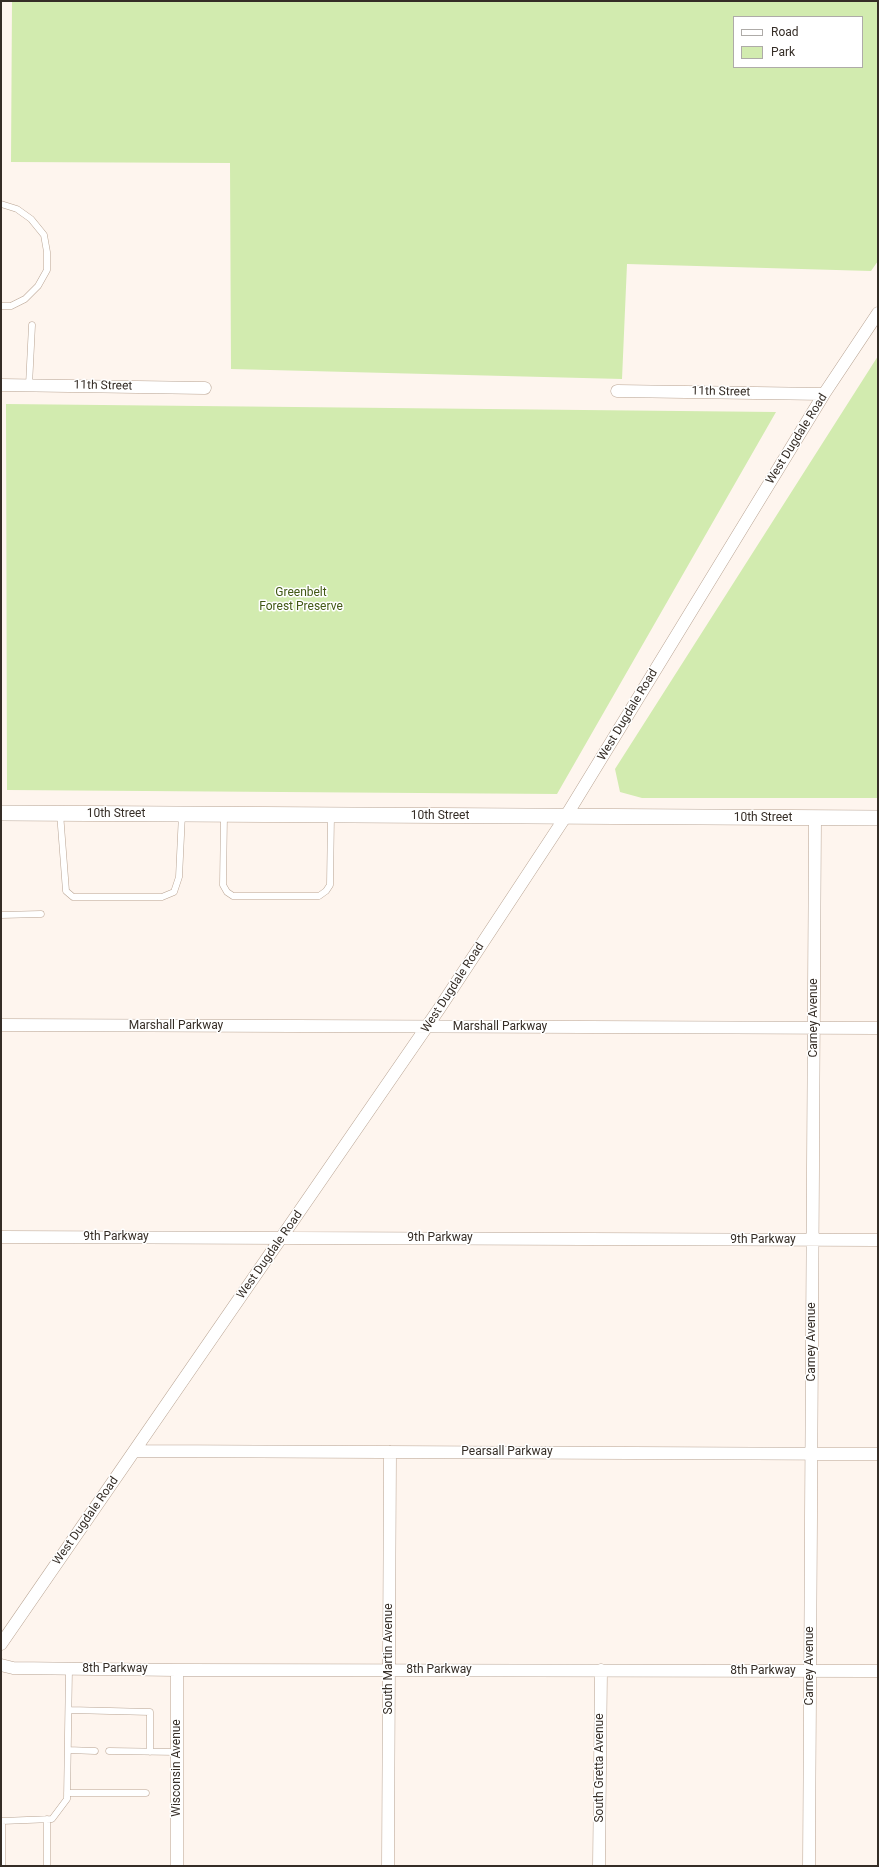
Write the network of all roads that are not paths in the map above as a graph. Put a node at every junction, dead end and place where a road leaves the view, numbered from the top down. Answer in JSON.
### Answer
{"nodes":[{"id":1,"x":1,"y":204,"type":"edge"},
{"id":2,"x":1,"y":306,"type":"edge"},
{"id":3,"x":878,"y":313,"type":"edge"},
{"id":4,"x":32,"y":325,"type":"dead end"},
{"id":5,"x":1,"y":385,"type":"edge"},
{"id":6,"x":29,"y":385,"type":"junction"},
{"id":7,"x":205,"y":388,"type":"dead end"},
{"id":8,"x":617,"y":391,"type":"dead end"},
{"id":9,"x":824,"y":394,"type":"junction"},
{"id":10,"x":1,"y":813,"type":"edge"},
{"id":11,"x":60,"y":814,"type":"junction"},
{"id":12,"x":182,"y":814,"type":"junction"},
{"id":13,"x":224,"y":814,"type":"junction"},
{"id":14,"x":331,"y":815,"type":"junction"},
{"id":15,"x":566,"y":816,"type":"junction"},
{"id":16,"x":815,"y":818,"type":"junction"},
{"id":17,"x":878,"y":818,"type":"edge"},
{"id":18,"x":41,"y":914,"type":"dead end"},
{"id":19,"x":1,"y":915,"type":"edge"},
{"id":20,"x":1,"y":1025,"type":"edge"},
{"id":21,"x":428,"y":1026,"type":"junction"},
{"id":22,"x":814,"y":1028,"type":"junction"},
{"id":23,"x":878,"y":1028,"type":"edge"},
{"id":24,"x":1,"y":1237,"type":"edge"},
{"id":25,"x":282,"y":1238,"type":"junction"},
{"id":26,"x":812,"y":1240,"type":"junction"},
{"id":27,"x":878,"y":1240,"type":"edge"},
{"id":28,"x":135,"y":1451,"type":"junction"},
{"id":29,"x":390,"y":1452,"type":"junction"},
{"id":30,"x":811,"y":1454,"type":"junction"},
{"id":31,"x":878,"y":1454,"type":"edge"},
{"id":32,"x":1,"y":1644,"type":"edge"},
{"id":33,"x":1,"y":1665,"type":"edge"},
{"id":34,"x":69,"y":1669,"type":"junction"},
{"id":35,"x":389,"y":1669,"type":"junction"},
{"id":36,"x":177,"y":1670,"type":"junction"},
{"id":37,"x":601,"y":1670,"type":"junction"},
{"id":38,"x":810,"y":1671,"type":"junction"},
{"id":39,"x":878,"y":1671,"type":"edge"},
{"id":40,"x":70,"y":1710,"type":"junction"},
{"id":41,"x":68,"y":1750,"type":"junction"},
{"id":42,"x":95,"y":1751,"type":"dead end"},
{"id":43,"x":109,"y":1751,"type":"dead end"},
{"id":44,"x":150,"y":1752,"type":"junction"},
{"id":45,"x":177,"y":1752,"type":"junction"},
{"id":46,"x":67,"y":1793,"type":"junction"},
{"id":47,"x":146,"y":1793,"type":"dead end"},
{"id":48,"x":47,"y":1819,"type":"junction"},
{"id":49,"x":2,"y":1866,"type":"edge"},
{"id":50,"x":47,"y":1866,"type":"edge"},
{"id":51,"x":177,"y":1866,"type":"edge"},
{"id":52,"x":388,"y":1866,"type":"edge"},
{"id":53,"x":600,"y":1866,"type":"edge"},
{"id":54,"x":809,"y":1866,"type":"edge"}],
"edges":[{"from":1,"to":2,"type":"lane"},
{"from":3,"to":9,"type":"street","name":"West Dugdale Road"},
{"from":4,"to":6,"type":"lane"},
{"from":5,"to":6,"type":"street","name":"11th Street"},
{"from":6,"to":7,"type":"street","name":"11th Street"},
{"from":8,"to":9,"type":"street","name":"11th Street"},
{"from":9,"to":15,"type":"street","name":"West Dugdale Road"},
{"from":10,"to":11,"type":"street","name":"10th Street"},
{"from":11,"to":12,"type":"street","name":"10th Street"},
{"from":11,"to":12,"type":"lane"},
{"from":12,"to":13,"type":"street","name":"10th Street"},
{"from":13,"to":14,"type":"street","name":"10th Street"},
{"from":13,"to":14,"type":"lane"},
{"from":14,"to":15,"type":"street","name":"10th Street"},
{"from":15,"to":16,"type":"street","name":"10th Street"},
{"from":15,"to":21,"type":"street","name":"West Dugdale Road"},
{"from":16,"to":17,"type":"street","name":"10th Street"},
{"from":16,"to":22,"type":"street","name":"Carney Avenue"},
{"from":18,"to":19,"type":"lane"},
{"from":20,"to":21,"type":"street","name":"Marshall Parkway"},
{"from":21,"to":22,"type":"street","name":"Marshall Parkway"},
{"from":21,"to":25,"type":"street","name":"West Dugdale Road"},
{"from":22,"to":23,"type":"street","name":"Marshall Parkway"},
{"from":22,"to":26,"type":"street","name":"Carney Avenue"},
{"from":24,"to":25,"type":"street","name":"9th Parkway"},
{"from":25,"to":26,"type":"street","name":"9th Parkway"},
{"from":25,"to":28,"type":"street","name":"West Dugdale Road"},
{"from":26,"to":27,"type":"street","name":"9th Parkway"},
{"from":26,"to":30,"type":"street","name":"Carney Avenue"},
{"from":28,"to":29,"type":"street","name":"Pearsall Parkway"},
{"from":28,"to":32,"type":"street","name":"West Dugdale Road"},
{"from":29,"to":30,"type":"street","name":"Pearsall Parkway"},
{"from":29,"to":35,"type":"street","name":"South Martin Avenue"},
{"from":30,"to":31,"type":"street","name":"Pearsall Parkway"},
{"from":30,"to":38,"type":"street","name":"Carney Avenue"},
{"from":33,"to":34,"type":"street","name":"8th Parkway"},
{"from":34,"to":36,"type":"street","name":"8th Parkway"},
{"from":34,"to":40,"type":"lane"},
{"from":35,"to":36,"type":"street","name":"8th Parkway"},
{"from":35,"to":37,"type":"street","name":"8th Parkway"},
{"from":35,"to":52,"type":"street","name":"South Martin Avenue"},
{"from":36,"to":45,"type":"street","name":"Wisconsin Avenue"},
{"from":37,"to":38,"type":"street","name":"8th Parkway"},
{"from":37,"to":53,"type":"street","name":"South Gretta Avenue"},
{"from":38,"to":39,"type":"street","name":"8th Parkway"},
{"from":38,"to":54,"type":"street","name":"Carney Avenue"},
{"from":40,"to":41,"type":"lane"},
{"from":40,"to":44,"type":"lane"},
{"from":41,"to":42,"type":"lane"},
{"from":41,"to":46,"type":"lane"},
{"from":43,"to":44,"type":"lane"},
{"from":44,"to":45,"type":"lane"},
{"from":45,"to":51,"type":"street","name":"Wisconsin Avenue"},
{"from":46,"to":47,"type":"lane"},
{"from":46,"to":48,"type":"lane"},
{"from":48,"to":49,"type":"lane"},
{"from":48,"to":50,"type":"lane"}]}
